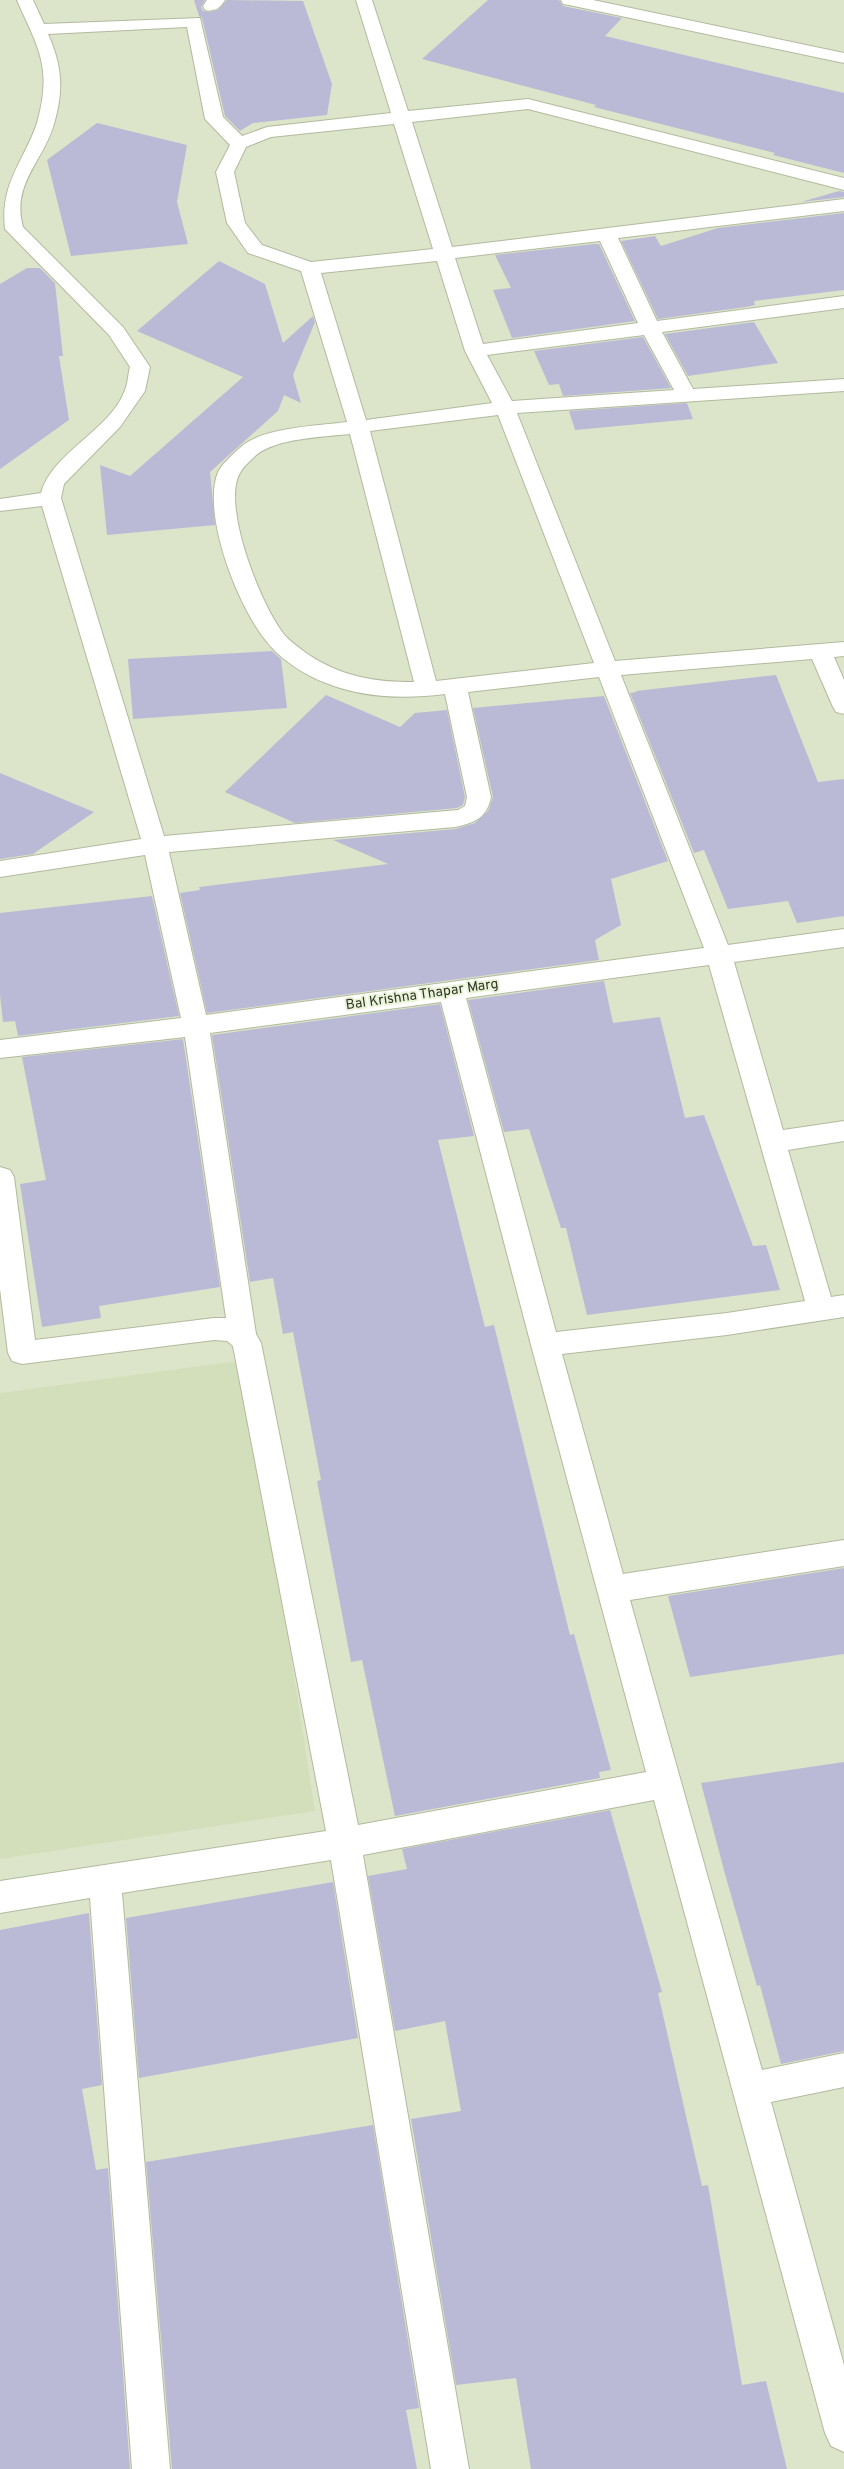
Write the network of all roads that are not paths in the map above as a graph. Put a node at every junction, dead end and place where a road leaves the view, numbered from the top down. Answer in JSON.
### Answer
{"nodes":[{"id":1,"x":25,"y":0,"type":"edge"},
{"id":2,"x":364,"y":0,"type":"edge"},
{"id":3,"x":569,"y":0,"type":"edge"},
{"id":4,"x":38,"y":29,"type":"junction"},
{"id":5,"x":844,"y":58,"type":"edge"},
{"id":6,"x":402,"y":118,"type":"junction"},
{"id":7,"x":239,"y":144,"type":"junction"},
{"id":8,"x":844,"y":184,"type":"edge"},
{"id":9,"x":844,"y":205,"type":"edge"},
{"id":10,"x":6,"y":221,"type":"edge"},
{"id":11,"x":607,"y":234,"type":"junction"},
{"id":12,"x":445,"y":254,"type":"junction"},
{"id":13,"x":310,"y":268,"type":"junction"},
{"id":14,"x":844,"y":302,"type":"edge"},
{"id":15,"x":650,"y":328,"type":"junction"},
{"id":16,"x":475,"y":351,"type":"junction"},
{"id":17,"x":844,"y":385,"type":"edge"},
{"id":18,"x":688,"y":396,"type":"junction"},
{"id":19,"x":505,"y":408,"type":"junction"},
{"id":20,"x":358,"y":426,"type":"junction"},
{"id":21,"x":50,"y":498,"type":"junction"},
{"id":22,"x":0,"y":505,"type":"edge"},
{"id":23,"x":844,"y":649,"type":"edge"},
{"id":24,"x":820,"y":651,"type":"junction"},
{"id":25,"x":606,"y":669,"type":"junction"},
{"id":26,"x":455,"y":686,"type":"junction"},
{"id":27,"x":427,"y":690,"type":"junction"},
{"id":28,"x":844,"y":707,"type":"edge"},
{"id":29,"x":155,"y":845,"type":"junction"},
{"id":30,"x":0,"y":869,"type":"edge"},
{"id":31,"x":844,"y":938,"type":"edge"},
{"id":32,"x":719,"y":955,"type":"junction"},
{"id":33,"x":451,"y":991,"type":"junction"},
{"id":34,"x":196,"y":1026,"type":"junction"},
{"id":35,"x":0,"y":1049,"type":"edge"},
{"id":36,"x":844,"y":1132,"type":"edge"},
{"id":37,"x":773,"y":1142,"type":"junction"},
{"id":38,"x":0,"y":1177,"type":"edge"},
{"id":39,"x":832,"y":1308,"type":"edge"},
{"id":40,"x":242,"y":1334,"type":"junction"},
{"id":41,"x":544,"y":1345,"type":"junction"},
{"id":42,"x":11,"y":1354,"type":"edge"},
{"id":43,"x":844,"y":1552,"type":"edge"},
{"id":44,"x":614,"y":1589,"type":"junction"},
{"id":45,"x":664,"y":1782,"type":"junction"},
{"id":46,"x":346,"y":1843,"type":"junction"},
{"id":47,"x":105,"y":1882,"type":"junction"},
{"id":48,"x":0,"y":1897,"type":"edge"},
{"id":49,"x":844,"y":2070,"type":"edge"},
{"id":50,"x":749,"y":2090,"type":"junction"},
{"id":51,"x":834,"y":2359,"type":"edge"},
{"id":52,"x":844,"y":2433,"type":"edge"},
{"id":53,"x":151,"y":2469,"type":"edge"},
{"id":54,"x":450,"y":2469,"type":"edge"}],
"edges":[{"from":1,"to":4,"type":"street"},
{"from":2,"to":6,"type":"street"},
{"from":3,"to":5,"type":"street"},
{"from":4,"to":7,"type":"street"},
{"from":4,"to":10,"type":"street"},
{"from":6,"to":7,"type":"street"},
{"from":6,"to":8,"type":"street"},
{"from":6,"to":12,"type":"street"},
{"from":7,"to":13,"type":"street"},
{"from":9,"to":11,"type":"street"},
{"from":10,"to":21,"type":"street"},
{"from":11,"to":12,"type":"street"},
{"from":11,"to":15,"type":"street"},
{"from":12,"to":13,"type":"street"},
{"from":12,"to":16,"type":"street"},
{"from":13,"to":20,"type":"street"},
{"from":14,"to":15,"type":"street"},
{"from":15,"to":16,"type":"street"},
{"from":15,"to":18,"type":"street"},
{"from":16,"to":19,"type":"street"},
{"from":17,"to":18,"type":"street"},
{"from":18,"to":19,"type":"street"},
{"from":19,"to":20,"type":"street"},
{"from":19,"to":25,"type":"street"},
{"from":20,"to":27,"type":"street"},
{"from":20,"to":27,"type":"street"},
{"from":21,"to":22,"type":"street"},
{"from":21,"to":29,"type":"street"},
{"from":23,"to":24,"type":"street"},
{"from":24,"to":25,"type":"street"},
{"from":24,"to":28,"type":"street"},
{"from":25,"to":26,"type":"street"},
{"from":25,"to":32,"type":"street"},
{"from":26,"to":27,"type":"street"},
{"from":26,"to":29,"type":"street"},
{"from":29,"to":30,"type":"street"},
{"from":29,"to":34,"type":"street"},
{"from":31,"to":32,"type":"street","name":"Bal Krishna Thapar Marg"},
{"from":32,"to":33,"type":"street","name":"Bal Krishna Thapar Marg"},
{"from":32,"to":37,"type":"street"},
{"from":33,"to":34,"type":"street","name":"Bal Krishna Thapar Marg"},
{"from":33,"to":41,"type":"street"},
{"from":34,"to":35,"type":"street","name":"Bal Krishna Thapar Marg"},
{"from":34,"to":40,"type":"street"},
{"from":36,"to":37,"type":"street"},
{"from":37,"to":39,"type":"street"},
{"from":38,"to":42,"type":"street"},
{"from":39,"to":41,"type":"street"},
{"from":40,"to":42,"type":"street"},
{"from":40,"to":46,"type":"street"},
{"from":41,"to":44,"type":"street"},
{"from":43,"to":44,"type":"street"},
{"from":44,"to":45,"type":"street"},
{"from":45,"to":46,"type":"street"},
{"from":45,"to":50,"type":"street"},
{"from":46,"to":47,"type":"street"},
{"from":46,"to":54,"type":"street"},
{"from":47,"to":48,"type":"street"},
{"from":47,"to":53,"type":"street"},
{"from":49,"to":50,"type":"street"},
{"from":50,"to":51,"type":"street"},
{"from":51,"to":52,"type":"street"}]}
